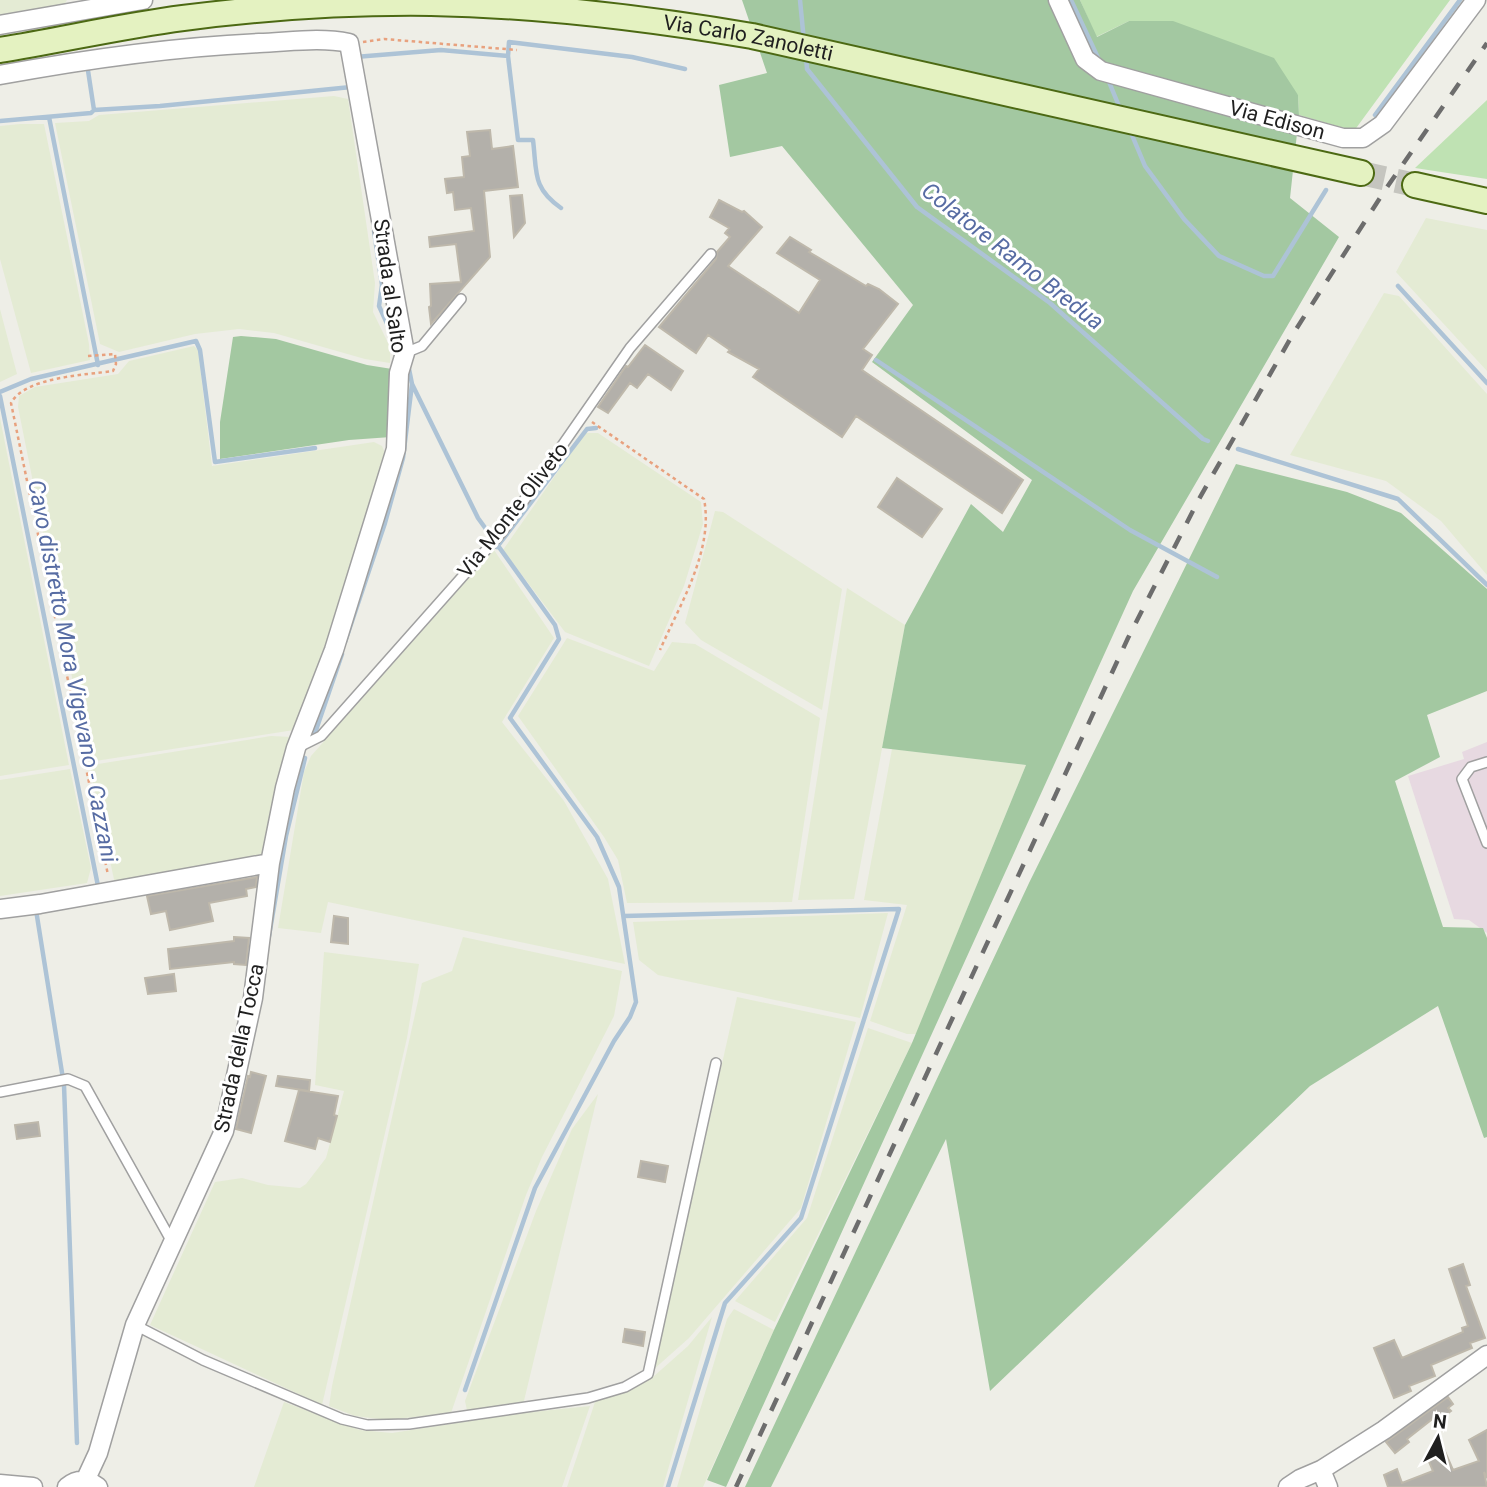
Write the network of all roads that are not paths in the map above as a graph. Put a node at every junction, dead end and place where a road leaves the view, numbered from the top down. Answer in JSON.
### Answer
{"nodes":[{"id":1,"x":143,"y":0,"type":"edge"},
{"id":2,"x":1058,"y":0,"type":"edge"},
{"id":3,"x":1476,"y":0,"type":"edge"},
{"id":4,"x":0,"y":25,"type":"edge"},
{"id":5,"x":82,"y":36,"type":"junction"},
{"id":6,"x":0,"y":50,"type":"edge"},
{"id":7,"x":0,"y":75,"type":"edge"},
{"id":8,"x":1361,"y":173,"type":"tunnel mouth"},
{"id":9,"x":1415,"y":185,"type":"tunnel mouth"},
{"id":10,"x":1487,"y":201,"type":"edge"},
{"id":11,"x":711,"y":254,"type":"dead end"},
{"id":12,"x":461,"y":299,"type":"dead end"},
{"id":13,"x":404,"y":356,"type":"junction"},
{"id":14,"x":296,"y":748,"type":"junction"},
{"id":15,"x":1487,"y":762,"type":"edge"},
{"id":16,"x":1487,"y":843,"type":"edge"},
{"id":17,"x":270,"y":863,"type":"junction"},
{"id":18,"x":0,"y":909,"type":"edge"},
{"id":19,"x":716,"y":1063,"type":"dead end"},
{"id":20,"x":0,"y":1092,"type":"edge"},
{"id":21,"x":173,"y":1243,"type":"junction"},
{"id":22,"x":135,"y":1325,"type":"junction"},
{"id":23,"x":1487,"y":1355,"type":"edge"},
{"id":24,"x":1324,"y":1479,"type":"edge"},
{"id":25,"x":0,"y":1484,"type":"edge"},
{"id":26,"x":91,"y":1484,"type":"edge"},
{"id":27,"x":33,"y":1487,"type":"edge"},
{"id":28,"x":67,"y":1487,"type":"edge"},
{"id":29,"x":1288,"y":1487,"type":"edge"}],
"edges":[{"from":1,"to":5,"type":"street"},
{"from":2,"to":3,"type":"street","name":"Via Edison"},
{"from":4,"to":5,"type":"street"},
{"from":5,"to":6,"type":"main road","name":"Via Carlo Zanoletti"},
{"from":5,"to":7,"type":"street"},
{"from":5,"to":8,"type":"main road","name":"Via Carlo Zanoletti"},
{"from":5,"to":13,"type":"street","name":"Strada al Salto"},
{"from":9,"to":10,"type":"main road"},
{"from":11,"to":14,"type":"lane","name":"Via Monte Oliveto"},
{"from":12,"to":13,"type":"lane"},
{"from":13,"to":14,"type":"street","name":"Strada al Salto"},
{"from":14,"to":17,"type":"street","name":"Strada al Salto"},
{"from":15,"to":16,"type":"lane"},
{"from":17,"to":18,"type":"street"},
{"from":17,"to":21,"type":"street","name":"Strada della Tocca"},
{"from":19,"to":22,"type":"lane"},
{"from":20,"to":21,"type":"lane"},
{"from":21,"to":22,"type":"street","name":"Strada della Tocca"},
{"from":22,"to":26,"type":"street","name":"Strada della Tocca"},
{"from":23,"to":24,"type":"street"},
{"from":24,"to":29,"type":"street"},
{"from":25,"to":27,"type":"street"},
{"from":26,"to":28,"type":"street"}]}
